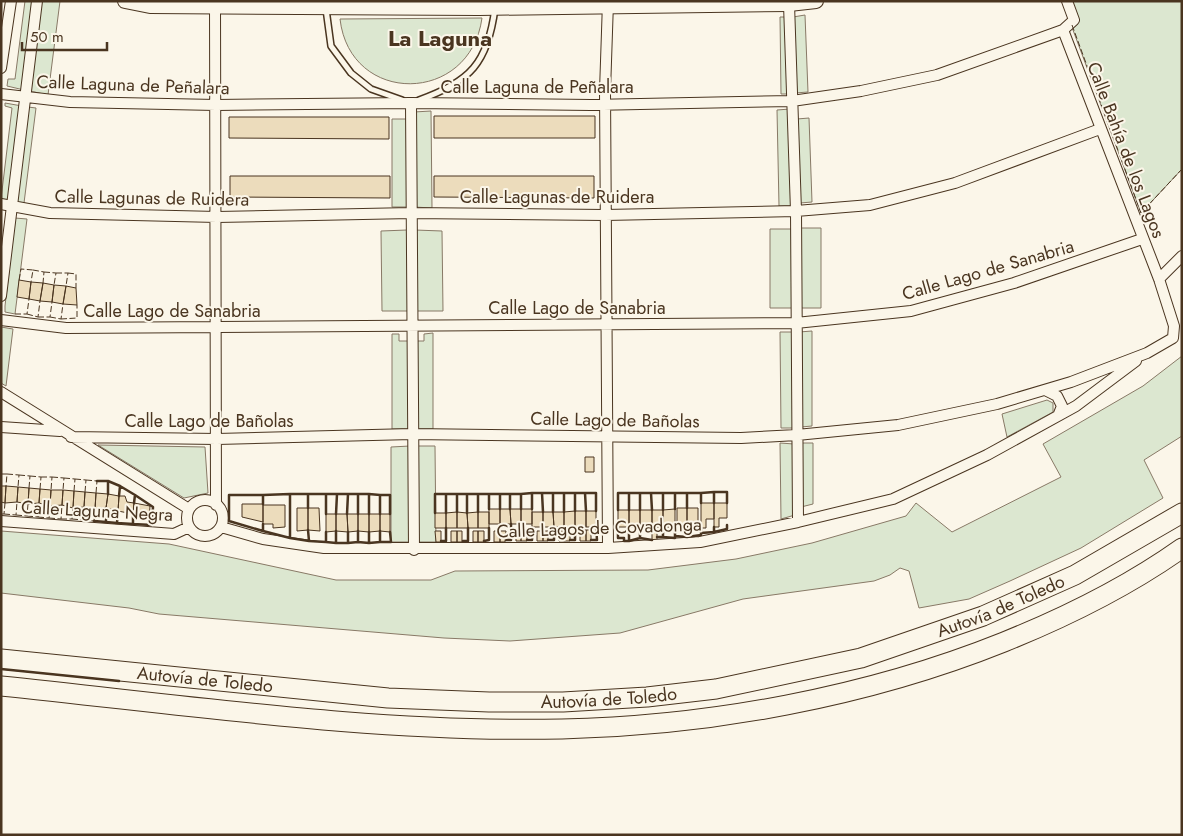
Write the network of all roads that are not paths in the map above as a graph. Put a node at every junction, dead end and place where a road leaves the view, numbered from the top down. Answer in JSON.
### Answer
{"nodes":[{"id":1,"x":11,"y":1,"type":"edge"},
{"id":2,"x":37,"y":1,"type":"edge"},
{"id":3,"x":125,"y":1,"type":"edge"},
{"id":4,"x":816,"y":1,"type":"edge"},
{"id":5,"x":1067,"y":1,"type":"edge"},
{"id":6,"x":215,"y":4,"type":"edge"},
{"id":7,"x":325,"y":4,"type":"edge"},
{"id":8,"x":608,"y":4,"type":"edge"},
{"id":9,"x":789,"y":4,"type":"junction"},
{"id":10,"x":495,"y":7,"type":"junction"},
{"id":11,"x":1063,"y":30,"type":"junction"},
{"id":12,"x":1,"y":68,"type":"edge"},
{"id":13,"x":1,"y":94,"type":"edge"},
{"id":14,"x":26,"y":98,"type":"junction"},
{"id":15,"x":792,"y":101,"type":"junction"},
{"id":16,"x":411,"y":103,"type":"junction"},
{"id":17,"x":605,"y":104,"type":"junction"},
{"id":18,"x":216,"y":105,"type":"junction"},
{"id":19,"x":1100,"y":129,"type":"junction"},
{"id":20,"x":1,"y":204,"type":"edge"},
{"id":21,"x":13,"y":206,"type":"junction"},
{"id":22,"x":796,"y":211,"type":"junction"},
{"id":23,"x":411,"y":213,"type":"junction"},
{"id":24,"x":605,"y":215,"type":"junction"},
{"id":25,"x":217,"y":217,"type":"junction"},
{"id":26,"x":1142,"y":239,"type":"junction"},
{"id":27,"x":1182,"y":256,"type":"edge"},
{"id":28,"x":1159,"y":279,"type":"junction"},
{"id":29,"x":1,"y":296,"type":"edge"},
{"id":30,"x":1,"y":320,"type":"edge"},
{"id":31,"x":796,"y":323,"type":"junction"},
{"id":32,"x":605,"y":324,"type":"junction"},
{"id":33,"x":412,"y":326,"type":"junction"},
{"id":34,"x":217,"y":327,"type":"junction"},
{"id":35,"x":1146,"y":353,"type":"junction"},
{"id":36,"x":1046,"y":390,"type":"junction"},
{"id":37,"x":1,"y":392,"type":"edge"},
{"id":38,"x":1058,"y":416,"type":"junction"},
{"id":39,"x":1,"y":427,"type":"edge"},
{"id":40,"x":66,"y":434,"type":"junction"},
{"id":41,"x":412,"y":434,"type":"junction"},
{"id":42,"x":797,"y":434,"type":"junction"},
{"id":43,"x":606,"y":436,"type":"junction"},
{"id":44,"x":217,"y":438,"type":"junction"},
{"id":45,"x":216,"y":505,"type":"junction"},
{"id":46,"x":189,"y":509,"type":"junction"},
{"id":47,"x":1182,"y":513,"type":"edge"},
{"id":48,"x":1,"y":521,"type":"edge"},
{"id":49,"x":798,"y":522,"type":"junction"},
{"id":50,"x":189,"y":527,"type":"junction"},
{"id":51,"x":221,"y":527,"type":"junction"},
{"id":52,"x":608,"y":548,"type":"junction"},
{"id":53,"x":1182,"y":548,"type":"edge"},
{"id":54,"x":414,"y":550,"type":"junction"},
{"id":55,"x":1182,"y":553,"type":"edge"},
{"id":56,"x":1152,"y":569,"type":"junction"},
{"id":57,"x":1,"y":659,"type":"edge"},
{"id":58,"x":1,"y":686,"type":"edge"}],
"edges":[{"from":1,"to":12,"type":"street"},
{"from":2,"to":14,"type":"street"},
{"from":3,"to":6,"type":"main road"},
{"from":4,"to":9,"type":"main road"},
{"from":5,"to":11,"type":"street"},
{"from":6,"to":7,"type":"main road"},
{"from":6,"to":18,"type":"street"},
{"from":7,"to":10,"type":"main road"},
{"from":7,"to":16,"type":"lane"},
{"from":8,"to":9,"type":"main road"},
{"from":8,"to":10,"type":"main road"},
{"from":8,"to":17,"type":"street"},
{"from":9,"to":15,"type":"street"},
{"from":10,"to":16,"type":"lane"},
{"from":11,"to":15,"type":"street","name":"Calle Laguna de Peñalara"},
{"from":11,"to":19,"type":"street","name":"Calle Bahía de los Lagos"},
{"from":13,"to":14,"type":"street","name":"Calle Laguna de Peñalara"},
{"from":14,"to":18,"type":"street","name":"Calle Laguna de Peñalara"},
{"from":14,"to":21,"type":"street"},
{"from":15,"to":17,"type":"street","name":"Calle Laguna de Peñalara"},
{"from":15,"to":22,"type":"street"},
{"from":16,"to":17,"type":"street","name":"Calle Laguna de Peñalara"},
{"from":16,"to":18,"type":"street","name":"Calle Laguna de Peñalara"},
{"from":16,"to":23,"type":"street"},
{"from":17,"to":24,"type":"street"},
{"from":18,"to":25,"type":"street"},
{"from":19,"to":22,"type":"street","name":"Calle Lagunas de Ruidera"},
{"from":19,"to":26,"type":"street","name":"Calle Bahía de los Lagos"},
{"from":20,"to":21,"type":"street","name":"Calle Lagunas de Ruidera"},
{"from":21,"to":25,"type":"street","name":"Calle Lagunas de Ruidera"},
{"from":21,"to":29,"type":"street"},
{"from":22,"to":24,"type":"street","name":"Calle Lagunas de Ruidera"},
{"from":22,"to":31,"type":"street"},
{"from":23,"to":24,"type":"street","name":"Calle Lagunas de Ruidera"},
{"from":23,"to":25,"type":"street","name":"Calle Lagunas de Ruidera"},
{"from":23,"to":33,"type":"street"},
{"from":24,"to":32,"type":"street"},
{"from":25,"to":34,"type":"street"},
{"from":26,"to":28,"type":"street","name":"Calle Bahía de los Lagos"},
{"from":26,"to":31,"type":"street","name":"Calle Lago de Sanabria"},
{"from":27,"to":28,"type":"street"},
{"from":28,"to":35,"type":"street","name":"Calle Bahía de los Lagos"},
{"from":30,"to":34,"type":"street","name":"Calle Lago de Sanabria"},
{"from":31,"to":32,"type":"street","name":"Calle Lago de Sanabria"},
{"from":31,"to":42,"type":"street"},
{"from":32,"to":33,"type":"street","name":"Calle Lago de Sanabria"},
{"from":32,"to":43,"type":"street"},
{"from":33,"to":34,"type":"street","name":"Calle Lago de Sanabria"},
{"from":33,"to":41,"type":"street"},
{"from":34,"to":44,"type":"street"},
{"from":35,"to":36,"type":"street","name":"Calle Lago de Bañolas"},
{"from":35,"to":38,"type":"street","name":"Calle Lagos de Covadonga"},
{"from":36,"to":38,"type":"street"},
{"from":36,"to":42,"type":"street","name":"Calle Lago de Bañolas"},
{"from":37,"to":40,"type":"street"},
{"from":38,"to":49,"type":"street","name":"Calle Lagos de Covadonga"},
{"from":39,"to":40,"type":"street","name":"Calle Lago de Bañolas"},
{"from":40,"to":44,"type":"street","name":"Calle Lago de Bañolas"},
{"from":40,"to":46,"type":"street"},
{"from":41,"to":43,"type":"street","name":"Calle Lago de Bañolas"},
{"from":41,"to":44,"type":"street","name":"Calle Lago de Bañolas"},
{"from":41,"to":54,"type":"street"},
{"from":42,"to":43,"type":"street","name":"Calle Lago de Bañolas"},
{"from":42,"to":49,"type":"street"},
{"from":43,"to":52,"type":"street"},
{"from":44,"to":45,"type":"street"},
{"from":45,"to":46,"type":"street"},
{"from":45,"to":51,"type":"street"},
{"from":46,"to":50,"type":"street"},
{"from":47,"to":57,"type":"highway","name":"Autovía de Toledo"},
{"from":48,"to":50,"type":"street","name":"Calle Laguna Negra"},
{"from":49,"to":52,"type":"street","name":"Calle Lagos de Covadonga"},
{"from":50,"to":51,"type":"street"},
{"from":51,"to":54,"type":"street","name":"Calle Lagos de Covadonga"},
{"from":52,"to":54,"type":"street","name":"Calle Lagos de Covadonga"},
{"from":53,"to":56,"type":"highway","name":"Autovía de Toledo"},
{"from":55,"to":56,"type":"highway"},
{"from":56,"to":58,"type":"highway","name":"Autovía de Toledo"}]}
